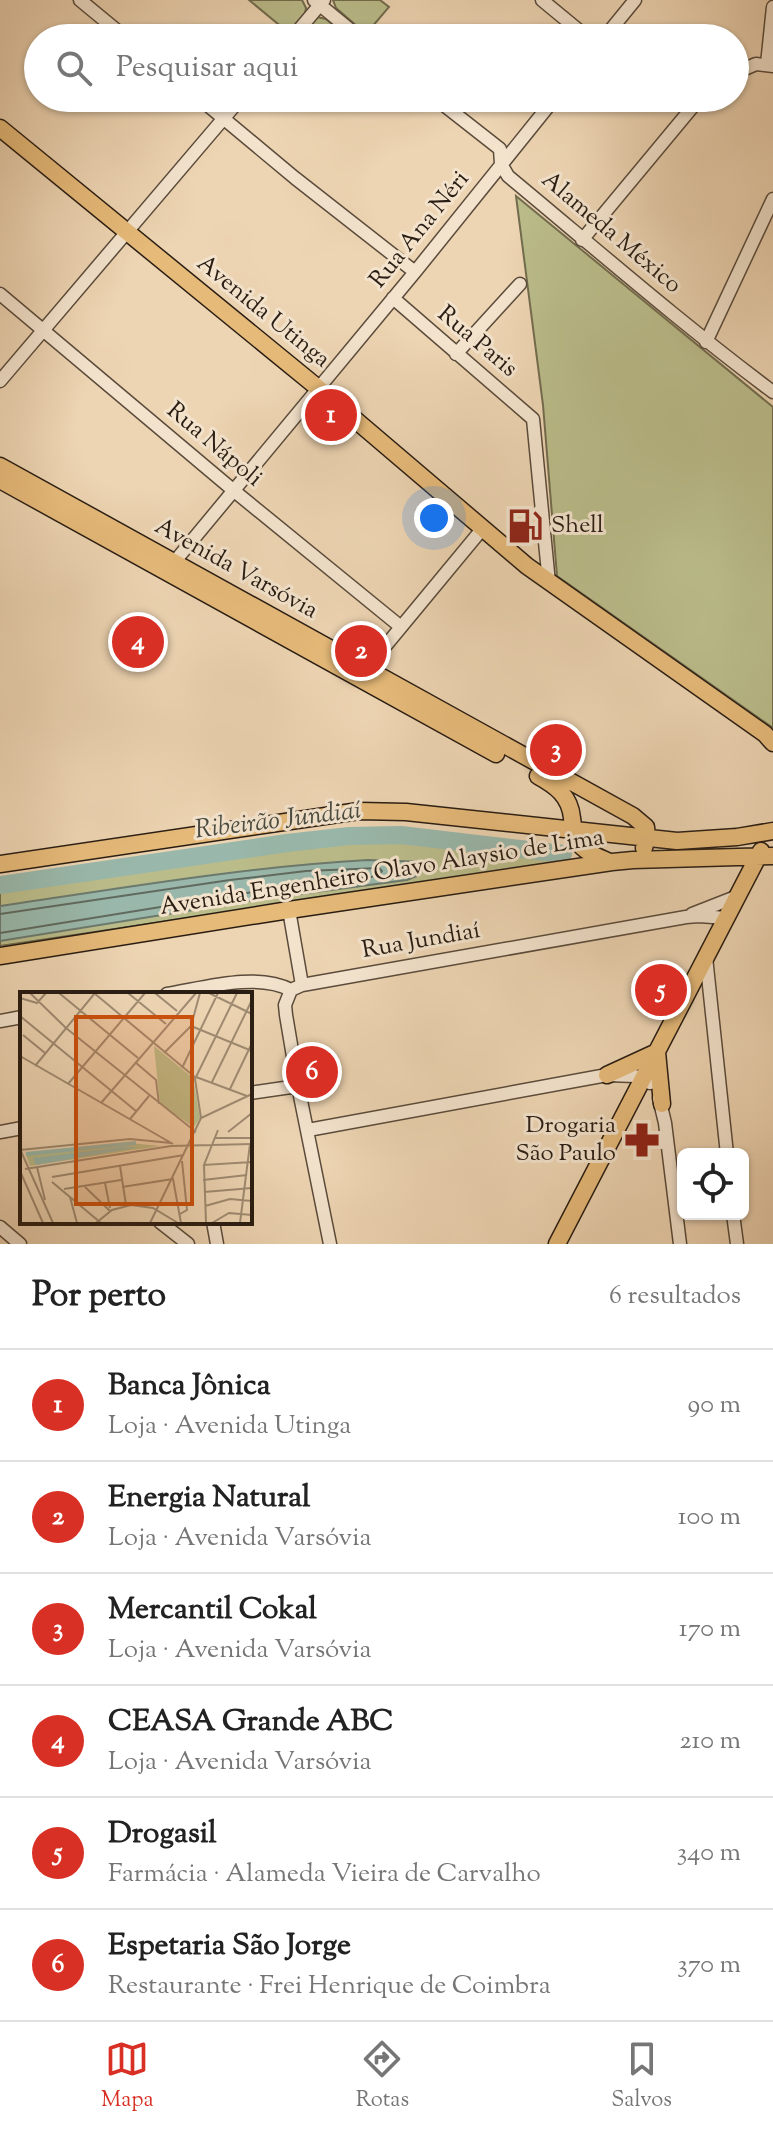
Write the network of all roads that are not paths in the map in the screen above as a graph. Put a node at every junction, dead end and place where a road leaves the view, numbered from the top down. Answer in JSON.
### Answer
{"nodes":[{"id":1,"x":80,"y":0,"type":"edge"},
{"id":2,"x":542,"y":0,"type":"edge"},
{"id":3,"x":635,"y":0,"type":"edge"},
{"id":4,"x":320,"y":2,"type":"edge"},
{"id":5,"x":773,"y":7,"type":"edge"},
{"id":6,"x":109,"y":24,"type":"edge"},
{"id":7,"x":303,"y":24,"type":"edge"},
{"id":8,"x":344,"y":24,"type":"edge"},
{"id":9,"x":571,"y":24,"type":"edge"},
{"id":10,"x":615,"y":24,"type":"edge"},
{"id":11,"x":770,"y":65,"type":"edge"},
{"id":12,"x":749,"y":67,"type":"edge"},
{"id":13,"x":215,"y":112,"type":"edge"},
{"id":14,"x":229,"y":112,"type":"edge"},
{"id":15,"x":453,"y":112,"type":"edge"},
{"id":16,"x":544,"y":112,"type":"edge"},
{"id":17,"x":688,"y":112,"type":"edge"},
{"id":18,"x":223,"y":119,"type":"junction"},
{"id":19,"x":0,"y":128,"type":"edge"},
{"id":20,"x":501,"y":164,"type":"junction"},
{"id":21,"x":773,"y":199,"type":"edge"},
{"id":22,"x":127,"y":231,"type":"junction"},
{"id":23,"x":582,"y":240,"type":"junction"},
{"id":24,"x":415,"y":272,"type":"junction"},
{"id":25,"x":520,"y":284,"type":"dead end"},
{"id":26,"x":0,"y":294,"type":"edge"},
{"id":27,"x":393,"y":298,"type":"junction"},
{"id":28,"x":43,"y":329,"type":"junction"},
{"id":29,"x":706,"y":342,"type":"junction"},
{"id":30,"x":456,"y":354,"type":"junction"},
{"id":31,"x":0,"y":381,"type":"edge"},
{"id":32,"x":318,"y":388,"type":"junction"},
{"id":33,"x":773,"y":392,"type":"edge"},
{"id":34,"x":0,"y":466,"type":"edge"},
{"id":35,"x":0,"y":480,"type":"edge"},
{"id":36,"x":233,"y":490,"type":"junction"},
{"id":37,"x":483,"y":528,"type":"junction"},
{"id":38,"x":170,"y":567,"type":"junction"},
{"id":39,"x":549,"y":583,"type":"junction"},
{"id":40,"x":401,"y":627,"type":"junction"},
{"id":41,"x":362,"y":674,"type":"junction"},
{"id":42,"x":770,"y":738,"type":"edge"},
{"id":43,"x":619,"y":809,"type":"junction"},
{"id":44,"x":573,"y":824,"type":"junction"},
{"id":45,"x":772,"y":830,"type":"edge"},
{"id":46,"x":647,"y":838,"type":"junction"},
{"id":47,"x":765,"y":857,"type":"edge"},
{"id":48,"x":633,"y":860,"type":"junction"},
{"id":49,"x":612,"y":862,"type":"junction"},
{"id":50,"x":0,"y":864,"type":"edge"},
{"id":51,"x":773,"y":870,"type":"edge"},
{"id":52,"x":738,"y":896,"type":"junction"},
{"id":53,"x":289,"y":910,"type":"junction"},
{"id":54,"x":686,"y":917,"type":"junction"},
{"id":55,"x":726,"y":918,"type":"junction"},
{"id":56,"x":0,"y":956,"type":"edge"},
{"id":57,"x":706,"y":957,"type":"junction"},
{"id":58,"x":296,"y":988,"type":"junction"},
{"id":59,"x":179,"y":992,"type":"edge"},
{"id":60,"x":20,"y":1017,"type":"edge"},
{"id":61,"x":0,"y":1021,"type":"edge"},
{"id":62,"x":657,"y":1052,"type":"junction"},
{"id":63,"x":607,"y":1075,"type":"junction"},
{"id":64,"x":643,"y":1079,"type":"junction"},
{"id":65,"x":298,"y":1086,"type":"junction"},
{"id":66,"x":252,"y":1093,"type":"edge"},
{"id":67,"x":662,"y":1104,"type":"junction"},
{"id":68,"x":20,"y":1128,"type":"edge"},
{"id":69,"x":308,"y":1130,"type":"junction"},
{"id":70,"x":0,"y":1132,"type":"edge"},
{"id":71,"x":726,"y":1148,"type":"edge"},
{"id":72,"x":734,"y":1220,"type":"edge"},
{"id":73,"x":163,"y":1224,"type":"edge"},
{"id":74,"x":213,"y":1224,"type":"edge"},
{"id":75,"x":0,"y":1227,"type":"edge"},
{"id":76,"x":20,"y":1244,"type":"edge"},
{"id":77,"x":188,"y":1244,"type":"edge"},
{"id":78,"x":217,"y":1244,"type":"edge"},
{"id":79,"x":330,"y":1244,"type":"edge"},
{"id":80,"x":557,"y":1244,"type":"edge"},
{"id":81,"x":680,"y":1244,"type":"edge"},
{"id":82,"x":737,"y":1244,"type":"edge"}],
"edges":[{"from":1,"to":6,"type":"street"},
{"from":2,"to":9,"type":"street"},
{"from":3,"to":10,"type":"street"},
{"from":4,"to":7,"type":"street"},
{"from":4,"to":8,"type":"street"},
{"from":5,"to":11,"type":"street"},
{"from":11,"to":12,"type":"street"},
{"from":13,"to":18,"type":"street"},
{"from":14,"to":18,"type":"street"},
{"from":15,"to":20,"type":"street","name":"Alameda México"},
{"from":16,"to":20,"type":"street","name":"Rua Ana Néri"},
{"from":17,"to":23,"type":"street"},
{"from":18,"to":22,"type":"street"},
{"from":18,"to":24,"type":"street"},
{"from":19,"to":22,"type":"main road","name":"Avenida Utinga"},
{"from":20,"to":23,"type":"street","name":"Alameda México"},
{"from":20,"to":24,"type":"street","name":"Rua Ana Néri"},
{"from":21,"to":29,"type":"street"},
{"from":22,"to":28,"type":"street"},
{"from":22,"to":32,"type":"main road","name":"Avenida Utinga"},
{"from":23,"to":29,"type":"street","name":"Alameda México"},
{"from":24,"to":27,"type":"street","name":"Rua Ana Néri"},
{"from":25,"to":30,"type":"street"},
{"from":26,"to":28,"type":"street","name":"Rua Nápoli"},
{"from":27,"to":30,"type":"street","name":"Rua Paris"},
{"from":27,"to":32,"type":"street","name":"Rua Ana Néri"},
{"from":28,"to":31,"type":"street"},
{"from":28,"to":36,"type":"street","name":"Rua Nápoli"},
{"from":29,"to":33,"type":"street","name":"Alameda México"},
{"from":30,"to":39,"type":"street","name":"Rua Paris"},
{"from":32,"to":36,"type":"street","name":"Rua Ana Néri"},
{"from":32,"to":37,"type":"main road","name":"Avenida Utinga"},
{"from":34,"to":38,"type":"main road","name":"Avenida Varsóvia"},
{"from":35,"to":38,"type":"main road","name":"Avenida Varsóvia"},
{"from":36,"to":38,"type":"street","name":"Rua Ana Néri"},
{"from":36,"to":40,"type":"street","name":"Rua Nápoli"},
{"from":37,"to":39,"type":"main road","name":"Avenida Utinga"},
{"from":37,"to":40,"type":"street"},
{"from":38,"to":41,"type":"main road","name":"Avenida Varsóvia"},
{"from":39,"to":42,"type":"main road","name":"Avenida Utinga"},
{"from":40,"to":41,"type":"street"},
{"from":41,"to":43,"type":"main road","name":"Avenida Varsóvia"},
{"from":41,"to":44,"type":"main road","name":"Avenida Varsóvia"},
{"from":43,"to":44,"type":"main road"},
{"from":43,"to":46,"type":"main road","name":"Avenida Varsóvia"},
{"from":44,"to":46,"type":"main road","name":"Avenida Engenheiro Olavo Alaysio de Lima"},
{"from":44,"to":49,"type":"main road","name":"Avenida Varsóvia"},
{"from":44,"to":50,"type":"main road","name":"Avenida Engenheiro Olavo Alaysio de Lima"},
{"from":45,"to":46,"type":"main road","name":"Avenida Engenheiro Olavo Alaysio de Lima"},
{"from":45,"to":47,"type":"main road"},
{"from":46,"to":48,"type":"main road"},
{"from":47,"to":48,"type":"main road","name":"Avenida Engenheiro Olavo Alaysio de Lima"},
{"from":47,"to":51,"type":"main road"},
{"from":47,"to":52,"type":"main road"},
{"from":48,"to":49,"type":"main road","name":"Avenida Engenheiro Olavo Alaysio de Lima"},
{"from":49,"to":53,"type":"main road","name":"Avenida Engenheiro Olavo Alaysio de Lima"},
{"from":52,"to":54,"type":"street","name":"Rua Jundiaí"},
{"from":52,"to":55,"type":"main road"},
{"from":53,"to":56,"type":"main road","name":"Avenida Engenheiro Olavo Alaysio de Lima"},
{"from":53,"to":58,"type":"street"},
{"from":54,"to":55,"type":"street","name":"Rua Jundiaí"},
{"from":54,"to":58,"type":"street","name":"Rua Jundiaí"},
{"from":55,"to":57,"type":"main road"},
{"from":57,"to":62,"type":"main road"},
{"from":57,"to":71,"type":"street"},
{"from":58,"to":59,"type":"street","name":"Rua Jundiaí"},
{"from":58,"to":65,"type":"street"},
{"from":60,"to":61,"type":"street"},
{"from":62,"to":63,"type":"main road"},
{"from":62,"to":64,"type":"main road"},
{"from":62,"to":67,"type":"main road"},
{"from":63,"to":64,"type":"street"},
{"from":63,"to":69,"type":"street"},
{"from":64,"to":67,"type":"street"},
{"from":64,"to":80,"type":"main road"},
{"from":65,"to":66,"type":"street"},
{"from":65,"to":69,"type":"street"},
{"from":67,"to":81,"type":"street"},
{"from":68,"to":70,"type":"street"},
{"from":69,"to":79,"type":"street"},
{"from":72,"to":82,"type":"street"},
{"from":73,"to":77,"type":"street"},
{"from":74,"to":78,"type":"street"},
{"from":75,"to":76,"type":"street"}]}
